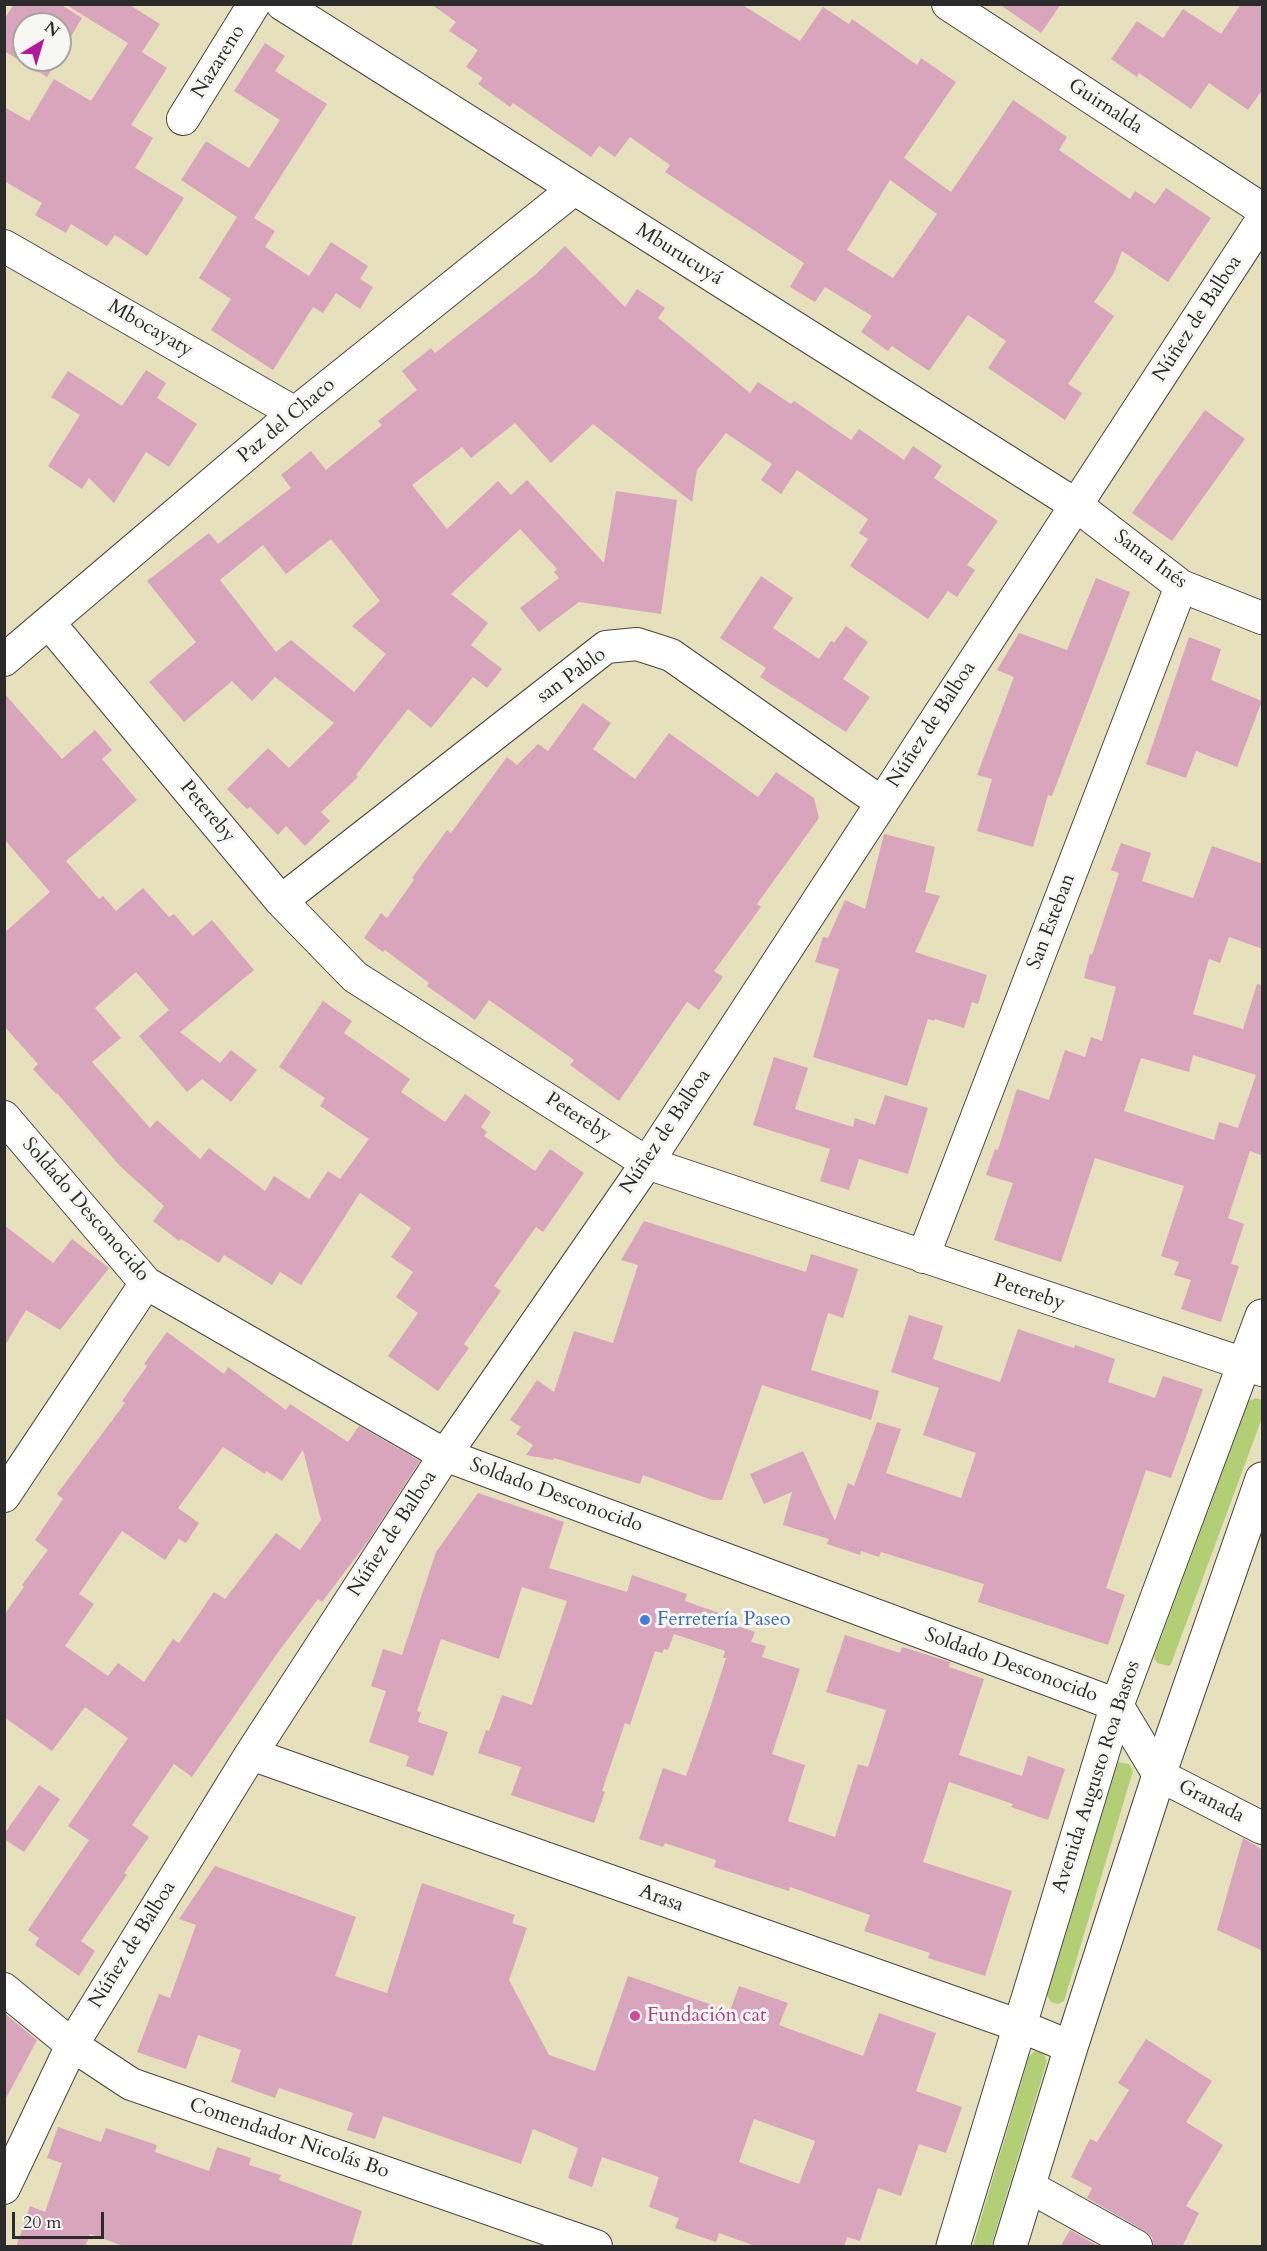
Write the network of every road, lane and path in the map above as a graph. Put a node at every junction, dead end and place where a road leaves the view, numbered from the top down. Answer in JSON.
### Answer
{"nodes":[{"id":1,"x":254,"y":4,"type":"edge"},
{"id":2,"x":282,"y":4,"type":"edge"},
{"id":3,"x":948,"y":4,"type":"edge"},
{"id":4,"x":183,"y":119,"type":"dead end"},
{"id":5,"x":574,"y":189,"type":"junction"},
{"id":6,"x":1263,"y":209,"type":"edge"},
{"id":7,"x":1263,"y":220,"type":"edge"},
{"id":8,"x":4,"y":246,"type":"edge"},
{"id":9,"x":295,"y":413,"type":"junction"},
{"id":10,"x":1076,"y":505,"type":"junction"},
{"id":11,"x":1181,"y":586,"type":"junction"},
{"id":12,"x":1263,"y":618,"type":"edge"},
{"id":13,"x":49,"y":623,"type":"junction"},
{"id":14,"x":7,"y":655,"type":"edge"},
{"id":15,"x":882,"y":803,"type":"junction"},
{"id":16,"x":281,"y":901,"type":"junction"},
{"id":17,"x":4,"y":1118,"type":"edge"},
{"id":18,"x":647,"y":1162,"type":"junction"},
{"id":19,"x":923,"y":1257,"type":"junction"},
{"id":20,"x":146,"y":1282,"type":"junction"},
{"id":21,"x":1263,"y":1316,"type":"edge"},
{"id":22,"x":1253,"y":1368,"type":"edge"},
{"id":23,"x":445,"y":1455,"type":"junction"},
{"id":24,"x":1263,"y":1479,"type":"edge"},
{"id":25,"x":4,"y":1496,"type":"edge"},
{"id":26,"x":1117,"y":1705,"type":"junction"},
{"id":27,"x":251,"y":1754,"type":"junction"},
{"id":28,"x":1159,"y":1775,"type":"junction"},
{"id":29,"x":1263,"y":1828,"type":"edge"},
{"id":30,"x":4,"y":1989,"type":"edge"},
{"id":31,"x":1020,"y":2026,"type":"junction"},
{"id":32,"x":72,"y":2045,"type":"junction"},
{"id":33,"x":1071,"y":2047,"type":"junction"},
{"id":34,"x":1028,"y":2186,"type":"junction"},
{"id":35,"x":4,"y":2188,"type":"edge"},
{"id":36,"x":596,"y":2247,"type":"edge"},
{"id":37,"x":953,"y":2247,"type":"edge"},
{"id":38,"x":1010,"y":2247,"type":"edge"},
{"id":39,"x":1136,"y":2247,"type":"edge"}],
"edges":[{"from":1,"to":4,"type":"street","name":"Nazareno"},
{"from":2,"to":5,"type":"street","name":"Mburucuyá"},
{"from":3,"to":6,"type":"street","name":"Guirnalda"},
{"from":5,"to":9,"type":"street","name":"Paz del Chaco"},
{"from":5,"to":10,"type":"street","name":"Mburucuyá"},
{"from":7,"to":10,"type":"street","name":"Núñez de Balboa"},
{"from":8,"to":9,"type":"street","name":"Mbocayaty"},
{"from":9,"to":13,"type":"street","name":"Paz del Chaco"},
{"from":10,"to":11,"type":"street","name":"Santa Inés"},
{"from":10,"to":15,"type":"street","name":"Núñez de Balboa"},
{"from":11,"to":12,"type":"street","name":"Santa Inés"},
{"from":11,"to":19,"type":"street","name":"San Esteban"},
{"from":13,"to":14,"type":"street","name":"Paz del Chaco"},
{"from":13,"to":16,"type":"street","name":"Petereby"},
{"from":15,"to":16,"type":"street","name":"san Pablo"},
{"from":15,"to":18,"type":"street","name":"Núñez de Balboa"},
{"from":16,"to":18,"type":"street","name":"Petereby"},
{"from":17,"to":20,"type":"street","name":"Soldado Desconocido"},
{"from":18,"to":19,"type":"street","name":"Petereby"},
{"from":18,"to":23,"type":"street","name":"Núñez de Balboa"},
{"from":19,"to":22,"type":"street","name":"Petereby"},
{"from":20,"to":23,"type":"street","name":"Soldado Desconocido"},
{"from":20,"to":25,"type":"street"},
{"from":21,"to":22,"type":"main road","name":"Avenida Augusto Roa Bastos"},
{"from":22,"to":26,"type":"main road","name":"Avenida Augusto Roa Bastos"},
{"from":23,"to":26,"type":"street","name":"Soldado Desconocido"},
{"from":23,"to":27,"type":"street","name":"Núñez de Balboa"},
{"from":24,"to":28,"type":"main road"},
{"from":26,"to":28,"type":"street","name":"Soldado Desconocido"},
{"from":26,"to":31,"type":"main road","name":"Avenida Augusto Roa Bastos"},
{"from":27,"to":31,"type":"street","name":"Arasa"},
{"from":27,"to":32,"type":"street","name":"Núñez de Balboa"},
{"from":28,"to":29,"type":"street","name":"Granada"},
{"from":28,"to":33,"type":"main road"},
{"from":30,"to":32,"type":"street","name":"Comendador Nicolás Bo"},
{"from":31,"to":33,"type":"street","name":"Arasa"},
{"from":31,"to":37,"type":"main road","name":"Avenida Augusto Roa Bastos"},
{"from":32,"to":35,"type":"street","name":"Núñez de Balboa"},
{"from":32,"to":36,"type":"street","name":"Comendador Nicolás Bo"},
{"from":33,"to":34,"type":"main road"},
{"from":34,"to":38,"type":"main road"},
{"from":34,"to":39,"type":"street"}]}
